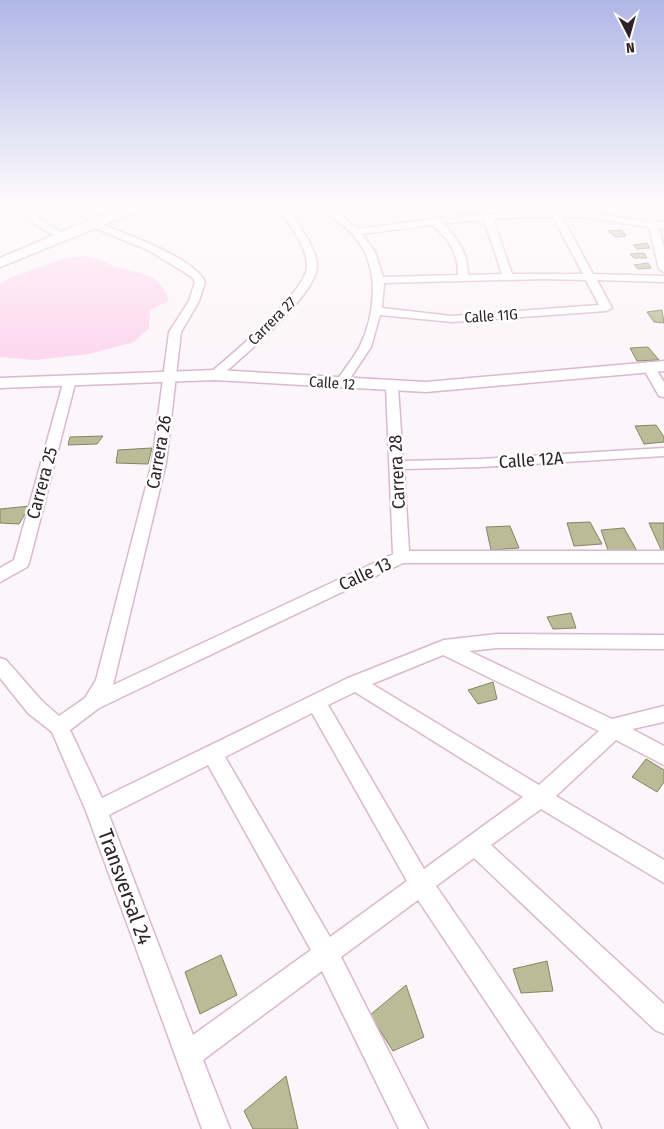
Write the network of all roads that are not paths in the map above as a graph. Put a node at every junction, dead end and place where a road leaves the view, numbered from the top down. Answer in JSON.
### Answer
{"nodes":[{"id":1,"x":14,"y":258,"type":"edge"},
{"id":2,"x":168,"y":258,"type":"edge"},
{"id":3,"x":310,"y":258,"type":"edge"},
{"id":4,"x":373,"y":258,"type":"edge"},
{"id":5,"x":462,"y":258,"type":"edge"},
{"id":6,"x":502,"y":258,"type":"edge"},
{"id":7,"x":579,"y":258,"type":"edge"},
{"id":8,"x":661,"y":258,"type":"edge"},
{"id":9,"x":0,"y":264,"type":"edge"},
{"id":10,"x":664,"y":270,"type":"edge"},
{"id":11,"x":508,"y":277,"type":"junction"},
{"id":12,"x":590,"y":277,"type":"junction"},
{"id":13,"x":463,"y":278,"type":"junction"},
{"id":14,"x":664,"y":278,"type":"edge"},
{"id":15,"x":379,"y":280,"type":"junction"},
{"id":16,"x":375,"y":311,"type":"junction"},
{"id":17,"x":656,"y":366,"type":"edge"},
{"id":18,"x":171,"y":375,"type":"junction"},
{"id":19,"x":215,"y":375,"type":"junction"},
{"id":20,"x":70,"y":380,"type":"junction"},
{"id":21,"x":0,"y":383,"type":"edge"},
{"id":22,"x":341,"y":383,"type":"junction"},
{"id":23,"x":392,"y":387,"type":"junction"},
{"id":24,"x":664,"y":393,"type":"edge"},
{"id":25,"x":664,"y":452,"type":"edge"},
{"id":26,"x":397,"y":465,"type":"junction"},
{"id":27,"x":401,"y":557,"type":"junction"},
{"id":28,"x":664,"y":557,"type":"edge"},
{"id":29,"x":0,"y":576,"type":"edge"},
{"id":30,"x":664,"y":642,"type":"edge"},
{"id":31,"x":444,"y":647,"type":"junction"},
{"id":32,"x":0,"y":665,"type":"edge"},
{"id":33,"x":355,"y":684,"type":"junction"},
{"id":34,"x":316,"y":702,"type":"junction"},
{"id":35,"x":92,"y":703,"type":"junction"},
{"id":36,"x":664,"y":714,"type":"edge"},
{"id":37,"x":60,"y":727,"type":"junction"},
{"id":38,"x":614,"y":728,"type":"junction"},
{"id":39,"x":212,"y":753,"type":"junction"},
{"id":40,"x":664,"y":756,"type":"edge"},
{"id":41,"x":540,"y":797,"type":"junction"},
{"id":42,"x":97,"y":812,"type":"junction"},
{"id":43,"x":475,"y":844,"type":"junction"},
{"id":44,"x":664,"y":872,"type":"edge"},
{"id":45,"x":421,"y":884,"type":"junction"},
{"id":46,"x":326,"y":954,"type":"junction"},
{"id":47,"x":664,"y":1021,"type":"edge"},
{"id":48,"x":188,"y":1055,"type":"junction"},
{"id":49,"x":216,"y":1129,"type":"edge"},
{"id":50,"x":414,"y":1129,"type":"edge"},
{"id":51,"x":587,"y":1129,"type":"edge"}],
"edges":[{"from":1,"to":9,"type":"street"},
{"from":2,"to":18,"type":"street","name":"Carrera 26"},
{"from":3,"to":19,"type":"street","name":"Carrera 27"},
{"from":4,"to":15,"type":"street"},
{"from":5,"to":13,"type":"street"},
{"from":6,"to":11,"type":"street"},
{"from":7,"to":12,"type":"street"},
{"from":8,"to":10,"type":"street"},
{"from":11,"to":12,"type":"street"},
{"from":11,"to":13,"type":"street"},
{"from":12,"to":14,"type":"street"},
{"from":12,"to":16,"type":"street","name":"Calle 11G"},
{"from":13,"to":15,"type":"street"},
{"from":15,"to":16,"type":"street"},
{"from":16,"to":22,"type":"street"},
{"from":17,"to":23,"type":"street","name":"Calle 12"},
{"from":17,"to":24,"type":"street"},
{"from":18,"to":19,"type":"street","name":"Calle 12"},
{"from":18,"to":20,"type":"street","name":"Calle 12"},
{"from":18,"to":35,"type":"street","name":"Carrera 26"},
{"from":19,"to":22,"type":"street","name":"Calle 12"},
{"from":20,"to":21,"type":"street","name":"Calle 12"},
{"from":20,"to":29,"type":"street","name":"Carrera 25"},
{"from":22,"to":23,"type":"street","name":"Calle 12"},
{"from":23,"to":26,"type":"street","name":"Carrera 28"},
{"from":25,"to":26,"type":"street","name":"Calle 12A"},
{"from":26,"to":27,"type":"street","name":"Carrera 28"},
{"from":27,"to":28,"type":"street","name":"Calle 13"},
{"from":27,"to":35,"type":"street","name":"Calle 13"},
{"from":30,"to":31,"type":"street"},
{"from":31,"to":33,"type":"street"},
{"from":31,"to":38,"type":"street"},
{"from":32,"to":37,"type":"street","name":"Transversal 24"},
{"from":33,"to":34,"type":"street"},
{"from":33,"to":41,"type":"street"},
{"from":34,"to":39,"type":"street"},
{"from":34,"to":45,"type":"street"},
{"from":35,"to":37,"type":"street","name":"Carrera 26"},
{"from":36,"to":38,"type":"street"},
{"from":37,"to":42,"type":"street","name":"Transversal 24"},
{"from":38,"to":40,"type":"street"},
{"from":38,"to":41,"type":"street"},
{"from":39,"to":42,"type":"street"},
{"from":39,"to":46,"type":"street"},
{"from":41,"to":43,"type":"street"},
{"from":41,"to":44,"type":"street"},
{"from":42,"to":48,"type":"street","name":"Transversal 24"},
{"from":43,"to":45,"type":"street"},
{"from":43,"to":47,"type":"street"},
{"from":45,"to":46,"type":"street"},
{"from":45,"to":51,"type":"street"},
{"from":46,"to":48,"type":"street"},
{"from":46,"to":50,"type":"street"},
{"from":48,"to":49,"type":"street","name":"Transversal 24"}]}
